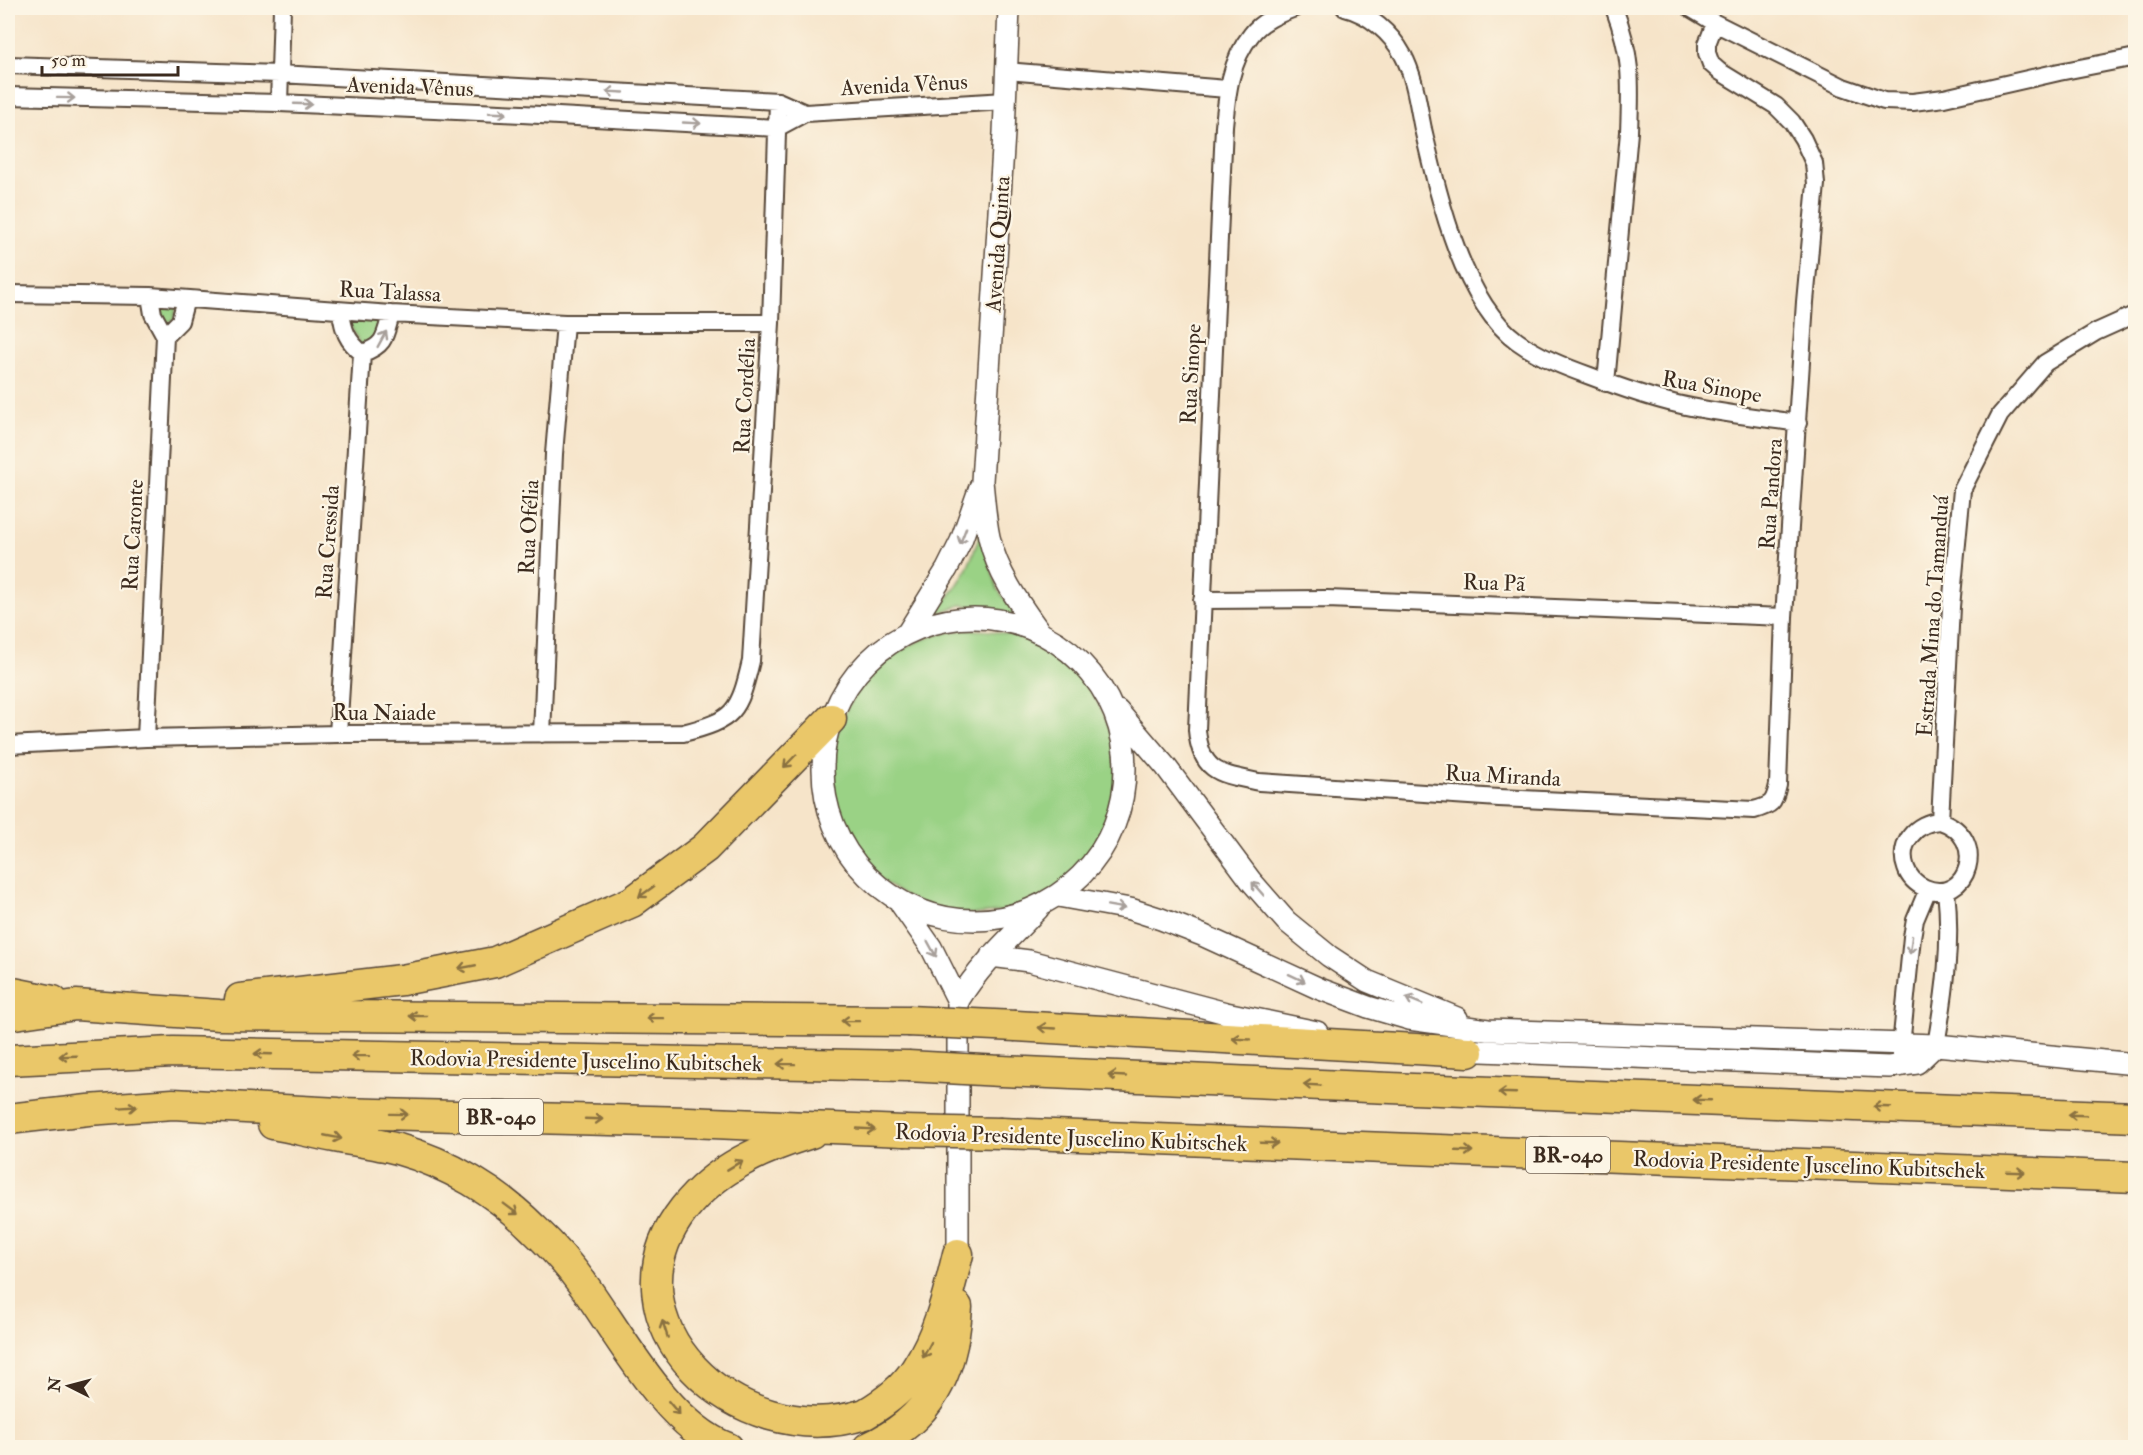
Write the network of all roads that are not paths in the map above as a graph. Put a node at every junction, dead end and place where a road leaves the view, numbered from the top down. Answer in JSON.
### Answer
{"nodes":[{"id":1,"x":282,"y":8,"type":"edge"},
{"id":2,"x":1009,"y":8,"type":"edge"},
{"id":3,"x":1294,"y":8,"type":"edge"},
{"id":4,"x":1345,"y":8,"type":"edge"},
{"id":5,"x":1614,"y":8,"type":"edge"},
{"id":6,"x":1690,"y":8,"type":"edge"},
{"id":7,"x":1715,"y":23,"type":"junction"},
{"id":8,"x":2136,"y":57,"type":"edge"},
{"id":9,"x":8,"y":65,"type":"edge"},
{"id":10,"x":1007,"y":71,"type":"junction"},
{"id":11,"x":279,"y":74,"type":"junction"},
{"id":12,"x":1227,"y":89,"type":"junction"},
{"id":13,"x":8,"y":96,"type":"edge"},
{"id":14,"x":778,"y":101,"type":"junction"},
{"id":15,"x":1006,"y":101,"type":"junction"},
{"id":16,"x":279,"y":104,"type":"junction"},
{"id":17,"x":806,"y":113,"type":"junction"},
{"id":18,"x":777,"y":128,"type":"junction"},
{"id":19,"x":8,"y":294,"type":"edge"},
{"id":20,"x":150,"y":296,"type":"junction"},
{"id":21,"x":186,"y":299,"type":"junction"},
{"id":22,"x":340,"y":311,"type":"junction"},
{"id":23,"x":391,"y":314,"type":"junction"},
{"id":24,"x":2136,"y":314,"type":"edge"},
{"id":25,"x":565,"y":323,"type":"junction"},
{"id":26,"x":771,"y":323,"type":"junction"},
{"id":27,"x":165,"y":336,"type":"junction"},
{"id":28,"x":362,"y":353,"type":"junction"},
{"id":29,"x":1606,"y":382,"type":"junction"},
{"id":30,"x":1798,"y":423,"type":"junction"},
{"id":31,"x":982,"y":481,"type":"junction"},
{"id":32,"x":1202,"y":600,"type":"junction"},
{"id":33,"x":1784,"y":617,"type":"junction"},
{"id":34,"x":1039,"y":630,"type":"junction"},
{"id":35,"x":908,"y":632,"type":"junction"},
{"id":36,"x":744,"y":691,"type":"joint"},
{"id":37,"x":1113,"y":705,"type":"junction"},
{"id":38,"x":831,"y":719,"type":"junction"},
{"id":39,"x":338,"y":734,"type":"junction"},
{"id":40,"x":542,"y":734,"type":"junction"},
{"id":41,"x":146,"y":738,"type":"junction"},
{"id":42,"x":8,"y":745,"type":"edge"},
{"id":43,"x":1212,"y":768,"type":"joint"},
{"id":44,"x":1778,"y":785,"type":"joint"},
{"id":45,"x":1940,"y":821,"type":"junction"},
{"id":46,"x":1928,"y":889,"type":"junction"},
{"id":47,"x":1946,"y":890,"type":"junction"},
{"id":48,"x":1050,"y":900,"type":"junction"},
{"id":49,"x":899,"y":901,"type":"junction"},
{"id":50,"x":991,"y":956,"type":"junction"},
{"id":51,"x":8,"y":992,"type":"edge"},
{"id":52,"x":958,"y":1001,"type":"junction"},
{"id":53,"x":76,"y":1005,"type":"junction"},
{"id":54,"x":109,"y":1008,"type":"junction"},
{"id":55,"x":8,"y":1015,"type":"edge"},
{"id":56,"x":1488,"y":1030,"type":"junction"},
{"id":57,"x":1901,"y":1043,"type":"junction"},
{"id":58,"x":1936,"y":1045,"type":"junction"},
{"id":59,"x":1468,"y":1052,"type":"junction"},
{"id":60,"x":8,"y":1060,"type":"edge"},
{"id":61,"x":2136,"y":1064,"type":"edge"},
{"id":62,"x":1899,"y":1066,"type":"junction"},
{"id":63,"x":173,"y":1104,"type":"junction"},
{"id":64,"x":2136,"y":1117,"type":"edge"},
{"id":65,"x":8,"y":1119,"type":"edge"},
{"id":66,"x":828,"y":1127,"type":"junction"},
{"id":67,"x":2136,"y":1177,"type":"edge"},
{"id":68,"x":958,"y":1254,"type":"junction"},
{"id":69,"x":728,"y":1448,"type":"edge"},
{"id":70,"x":868,"y":1448,"type":"edge"}],
"edges":[{"from":1,"to":11,"type":"street"},
{"from":2,"to":10,"type":"street","name":"Avenida Quinta"},
{"from":3,"to":12,"type":"street","name":"Rua Sinope"},
{"from":4,"to":29,"type":"street","name":"Rua Sinope"},
{"from":5,"to":29,"type":"street"},
{"from":6,"to":7,"type":"street"},
{"from":7,"to":8,"type":"street"},
{"from":7,"to":30,"type":"street","name":"Rua Pandora"},
{"from":9,"to":11,"type":"street","name":"Avenida Vênus"},
{"from":10,"to":12,"type":"street"},
{"from":10,"to":15,"type":"street","name":"Avenida Quinta"},
{"from":14,"to":11,"type":"street","name":"Avenida Vênus","one_way":true},
{"from":11,"to":16,"type":"street"},
{"from":12,"to":32,"type":"street","name":"Rua Sinope"},
{"from":13,"to":16,"type":"street","name":"Avenida Vênus","one_way":true},
{"from":14,"to":17,"type":"street","name":"Avenida Vênus"},
{"from":14,"to":18,"type":"street","name":"Rua Cordélia"},
{"from":15,"to":17,"type":"street","name":"Avenida Vênus"},
{"from":15,"to":31,"type":"street","name":"Avenida Quinta"},
{"from":16,"to":18,"type":"street","name":"Avenida Vênus","one_way":true},
{"from":17,"to":18,"type":"street","name":"Avenida Vênus"},
{"from":18,"to":26,"type":"street","name":"Rua Cordélia"},
{"from":19,"to":20,"type":"street","name":"Rua Talassa"},
{"from":20,"to":21,"type":"street","name":"Rua Talassa"},
{"from":20,"to":27,"type":"street","name":"Rua Caronte"},
{"from":21,"to":22,"type":"street","name":"Rua Talassa"},
{"from":21,"to":27,"type":"street"},
{"from":22,"to":23,"type":"street","name":"Rua Talassa"},
{"from":22,"to":28,"type":"street"},
{"from":23,"to":25,"type":"street","name":"Rua Talassa"},
{"from":28,"to":23,"type":"street","one_way":true},
{"from":24,"to":45,"type":"street","name":"Estrada Mina do Tamanduá"},
{"from":25,"to":26,"type":"street","name":"Rua Talassa"},
{"from":25,"to":40,"type":"street","name":"Rua Ofélia"},
{"from":26,"to":36,"type":"street","name":"Rua Cordélia"},
{"from":27,"to":41,"type":"street","name":"Rua Caronte"},
{"from":28,"to":39,"type":"street","name":"Rua Cressida"},
{"from":29,"to":30,"type":"street","name":"Rua Sinope"},
{"from":30,"to":33,"type":"street","name":"Rua Pandora"},
{"from":31,"to":34,"type":"street","name":"Avenida Quinta"},
{"from":31,"to":35,"type":"street","name":"Avenida Quinta","one_way":true},
{"from":32,"to":33,"type":"street","name":"Rua Pã"},
{"from":32,"to":43,"type":"street","name":"Rua Sinope"},
{"from":33,"to":44,"type":"street","name":"Rua Pandora"},
{"from":34,"to":35,"type":"street"},
{"from":34,"to":37,"type":"street"},
{"from":35,"to":38,"type":"street"},
{"from":36,"to":40,"type":"street","name":"Rua Naiade"},
{"from":37,"to":48,"type":"street"},
{"from":56,"to":37,"type":"street","one_way":true},
{"from":38,"to":49,"type":"street"},
{"from":38,"to":54,"type":"highway","one_way":true},
{"from":39,"to":40,"type":"street","name":"Rua Naiade"},
{"from":39,"to":41,"type":"street","name":"Rua Naiade"},
{"from":41,"to":42,"type":"street","name":"Rua Naiade"},
{"from":43,"to":44,"type":"street","name":"Rua Miranda"},
{"from":45,"to":46,"type":"street"},
{"from":45,"to":47,"type":"street"},
{"from":46,"to":47,"type":"street"},
{"from":46,"to":57,"type":"street","one_way":true},
{"from":47,"to":58,"type":"street"},
{"from":48,"to":49,"type":"street"},
{"from":48,"to":50,"type":"street"},
{"from":48,"to":56,"type":"street","one_way":true},
{"from":49,"to":52,"type":"street","one_way":true},
{"from":50,"to":52,"type":"street"},
{"from":50,"to":59,"type":"street"},
{"from":51,"to":53,"type":"highway"},
{"from":52,"to":68,"type":"street"},
{"from":53,"to":54,"type":"highway"},
{"from":53,"to":55,"type":"highway"},
{"from":59,"to":54,"type":"highway","one_way":true,"bridge":true},
{"from":56,"to":57,"type":"street"},
{"from":57,"to":58,"type":"street"},
{"from":57,"to":62,"type":"street"},
{"from":58,"to":61,"type":"street"},
{"from":58,"to":62,"type":"street"},
{"from":59,"to":62,"type":"street"},
{"from":64,"to":60,"type":"highway","name":"Rodovia Presidente Juscelino Kubitschek","one_way":true,"bridge":true},
{"from":65,"to":63,"type":"highway","name":"Rodovia Presidente Juscelino Kubitschek","number":"BR-040","one_way":true},
{"from":63,"to":66,"type":"highway","name":"Rodovia Presidente Juscelino Kubitschek","number":"BR-040","one_way":true},
{"from":63,"to":69,"type":"highway","one_way":true},
{"from":66,"to":67,"type":"highway","name":"Rodovia Presidente Juscelino Kubitschek","number":"BR-040","one_way":true,"bridge":true},
{"from":68,"to":66,"type":"highway","one_way":true},
{"from":68,"to":70,"type":"highway"}]}
